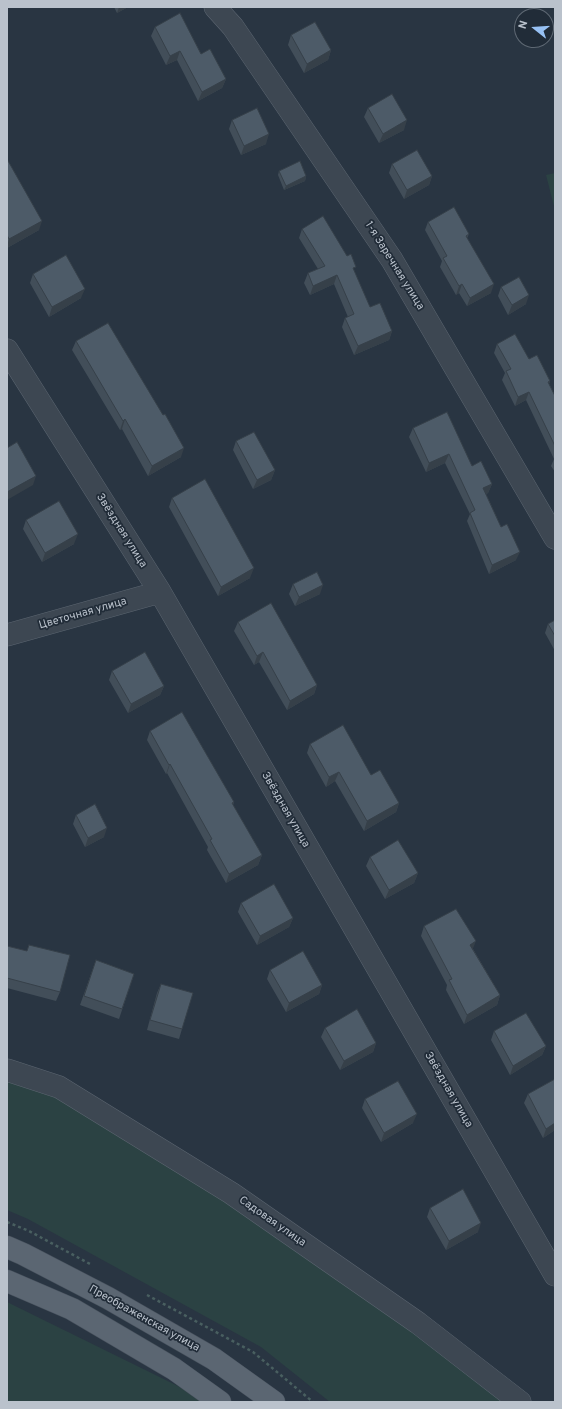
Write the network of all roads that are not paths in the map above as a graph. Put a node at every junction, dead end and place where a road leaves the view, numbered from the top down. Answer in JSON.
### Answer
{"nodes":[{"id":1,"x":214,"y":7,"type":"edge"},
{"id":2,"x":7,"y":350,"type":"edge"},
{"id":3,"x":555,"y":538,"type":"edge"},
{"id":4,"x":160,"y":592,"type":"junction"},
{"id":5,"x":7,"y":635,"type":"edge"},
{"id":6,"x":7,"y":1070,"type":"edge"},
{"id":7,"x":7,"y":1247,"type":"edge"},
{"id":8,"x":555,"y":1275,"type":"edge"},
{"id":9,"x":7,"y":1281,"type":"edge"},
{"id":10,"x":220,"y":1402,"type":"edge"},
{"id":11,"x":274,"y":1402,"type":"edge"},
{"id":12,"x":520,"y":1402,"type":"edge"}],
"edges":[{"from":1,"to":3,"type":"street","name":"1-я Заречная улица"},
{"from":2,"to":4,"type":"street","name":"Звёздная улица"},
{"from":4,"to":5,"type":"street","name":"Цветочная улица"},
{"from":4,"to":8,"type":"street","name":"Звёздная улица"},
{"from":6,"to":12,"type":"street","name":"Садовая улица"},
{"from":7,"to":11,"type":"main road","name":"Преображенская улица"},
{"from":9,"to":10,"type":"main road"}]}
